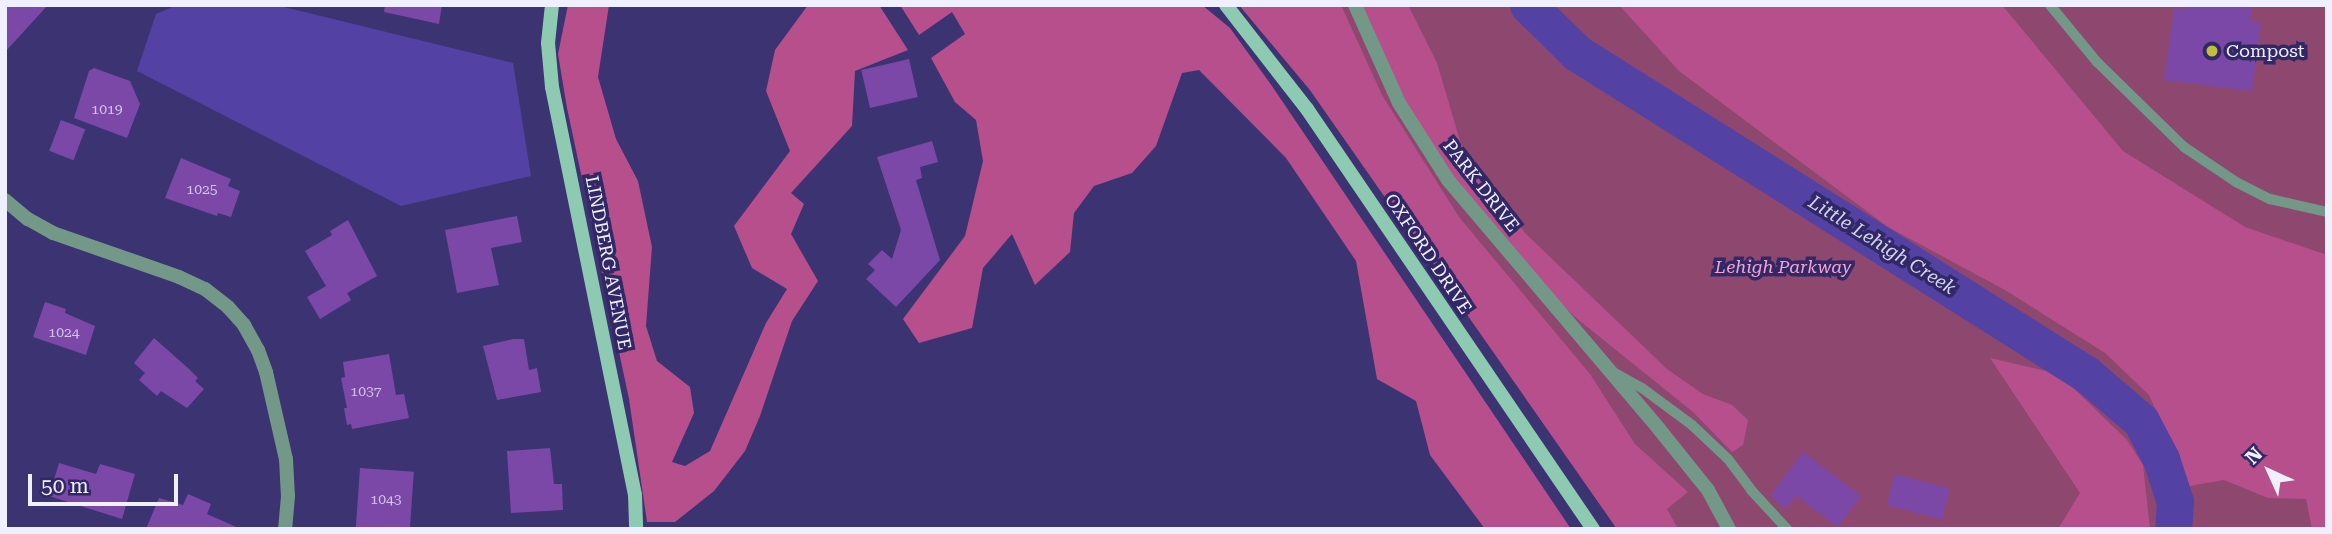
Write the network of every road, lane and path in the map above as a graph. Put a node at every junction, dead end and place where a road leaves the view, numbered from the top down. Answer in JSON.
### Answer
{"nodes":[{"id":1,"x":552,"y":5,"type":"edge"},
{"id":2,"x":1226,"y":5,"type":"edge"},
{"id":3,"x":1355,"y":5,"type":"edge"},
{"id":4,"x":2050,"y":5,"type":"edge"},
{"id":5,"x":5,"y":200,"type":"edge"},
{"id":6,"x":2327,"y":212,"type":"edge"},
{"id":7,"x":1608,"y":369,"type":"junction"},
{"id":8,"x":285,"y":529,"type":"edge"},
{"id":9,"x":636,"y":529,"type":"edge"},
{"id":10,"x":1593,"y":529,"type":"edge"},
{"id":11,"x":1729,"y":529,"type":"edge"},
{"id":12,"x":1787,"y":529,"type":"edge"}],
"edges":[{"from":1,"to":9,"type":"main road","name":"LINDBERG AVENUE"},
{"from":2,"to":10,"type":"main road","name":"OXFORD DRIVE"},
{"from":3,"to":7,"type":"street","name":"PARK DRIVE"},
{"from":4,"to":6,"type":"lane"},
{"from":5,"to":8,"type":"street"},
{"from":7,"to":11,"type":"street","name":"PARK DRIVE"},
{"from":7,"to":12,"type":"lane","name":"PARK DRIVE"}]}
